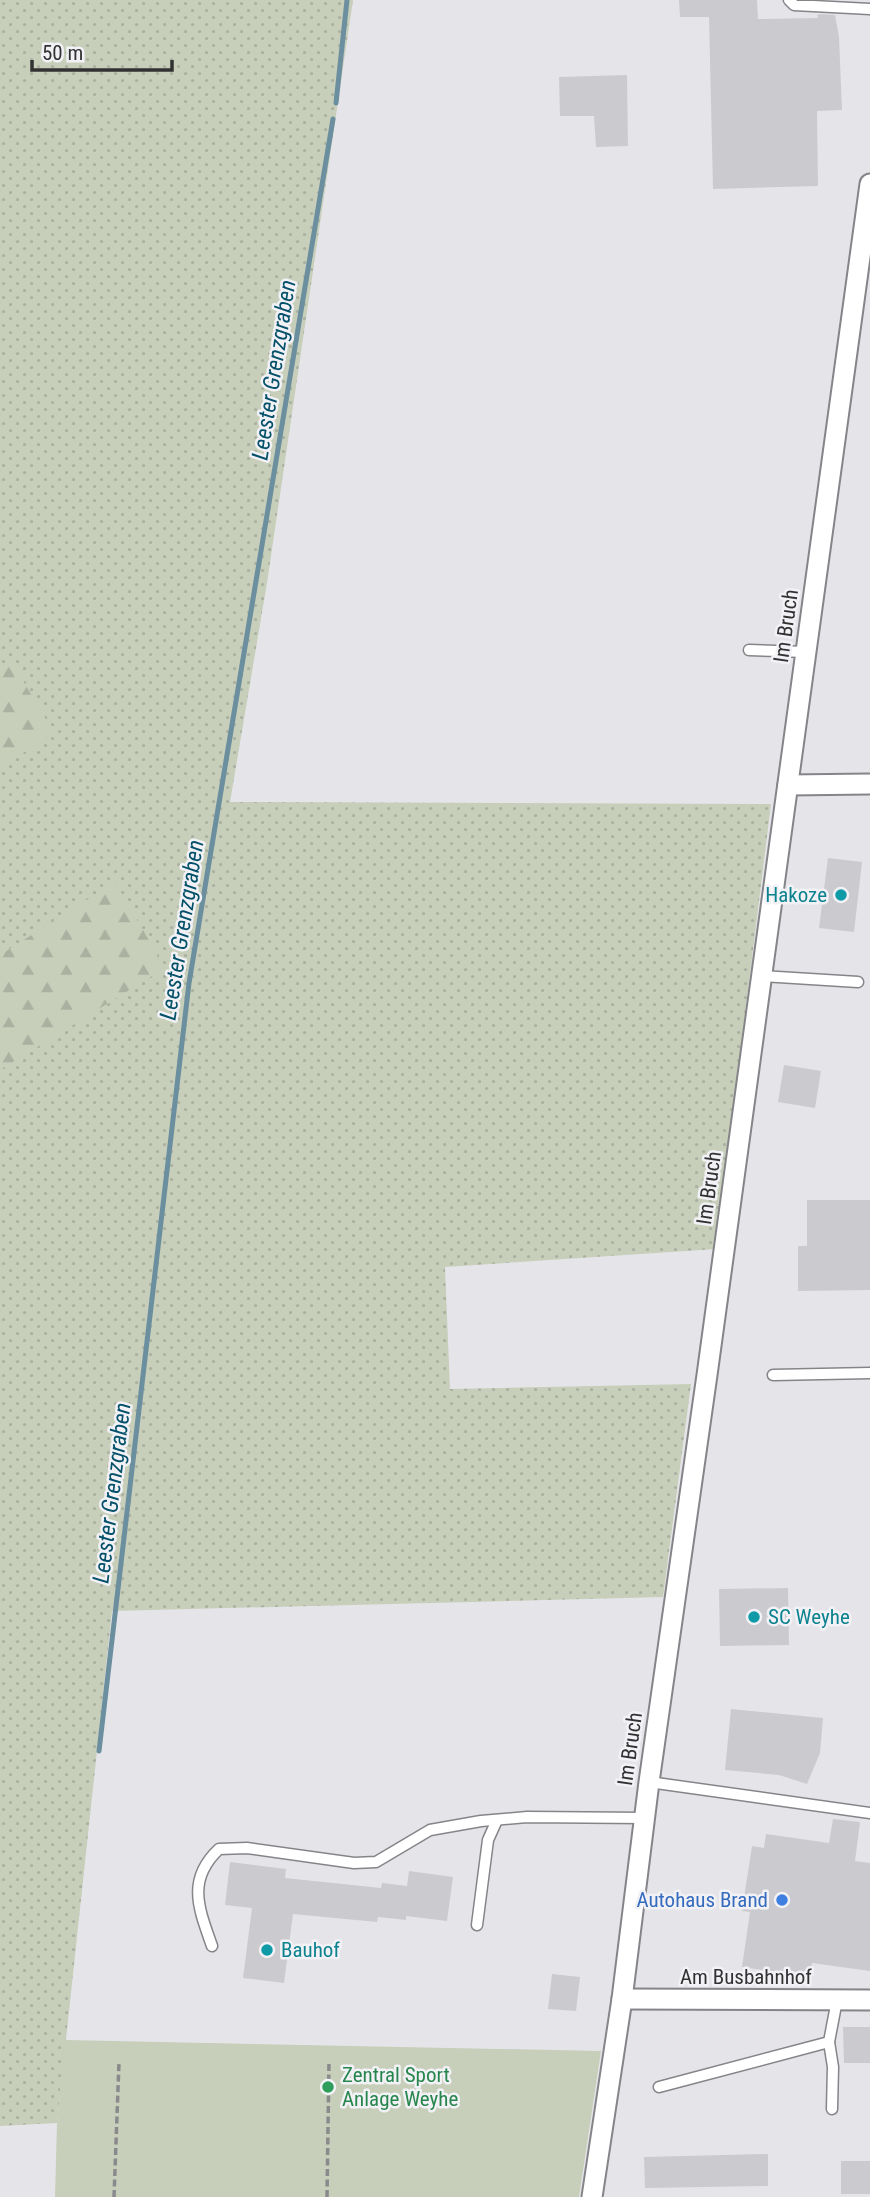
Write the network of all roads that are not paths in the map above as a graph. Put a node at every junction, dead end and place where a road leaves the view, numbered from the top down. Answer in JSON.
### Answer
{"nodes":[{"id":1,"x":789,"y":0,"type":"edge"},
{"id":2,"x":870,"y":9,"type":"edge"},
{"id":3,"x":870,"y":184,"type":"edge"},
{"id":4,"x":749,"y":650,"type":"dead end"},
{"id":5,"x":806,"y":652,"type":"junction"},
{"id":6,"x":870,"y":784,"type":"edge"},
{"id":7,"x":788,"y":785,"type":"junction"},
{"id":8,"x":761,"y":976,"type":"junction"},
{"id":9,"x":858,"y":982,"type":"dead end"},
{"id":10,"x":870,"y":1373,"type":"edge"},
{"id":11,"x":773,"y":1375,"type":"dead end"},
{"id":12,"x":649,"y":1782,"type":"junction"},
{"id":13,"x":870,"y":1813,"type":"edge"},
{"id":14,"x":644,"y":1818,"type":"junction"},
{"id":15,"x":497,"y":1820,"type":"junction"},
{"id":16,"x":477,"y":1925,"type":"dead end"},
{"id":17,"x":212,"y":1946,"type":"dead end"},
{"id":18,"x":622,"y":1999,"type":"junction"},
{"id":19,"x":837,"y":2000,"type":"junction"},
{"id":20,"x":870,"y":2000,"type":"edge"},
{"id":21,"x":829,"y":2042,"type":"junction"},
{"id":22,"x":659,"y":2087,"type":"dead end"},
{"id":23,"x":832,"y":2109,"type":"dead end"},
{"id":24,"x":592,"y":2197,"type":"edge"}],
"edges":[{"from":1,"to":2,"type":"lane"},
{"from":3,"to":5,"type":"street","name":"Im Bruch"},
{"from":4,"to":5,"type":"lane"},
{"from":5,"to":7,"type":"street","name":"Im Bruch"},
{"from":6,"to":7,"type":"street"},
{"from":7,"to":8,"type":"street","name":"Im Bruch"},
{"from":8,"to":9,"type":"lane"},
{"from":8,"to":12,"type":"street","name":"Im Bruch"},
{"from":10,"to":11,"type":"lane"},
{"from":12,"to":13,"type":"lane"},
{"from":12,"to":14,"type":"street","name":"Im Bruch"},
{"from":14,"to":15,"type":"lane"},
{"from":14,"to":18,"type":"street","name":"Im Bruch"},
{"from":15,"to":16,"type":"lane"},
{"from":15,"to":17,"type":"lane"},
{"from":18,"to":19,"type":"street","name":"Am Busbahnhof"},
{"from":18,"to":24,"type":"street","name":"Im Bruch"},
{"from":19,"to":20,"type":"street","name":"Am Busbahnhof"},
{"from":19,"to":21,"type":"lane"},
{"from":21,"to":22,"type":"lane"},
{"from":21,"to":23,"type":"lane"}]}
